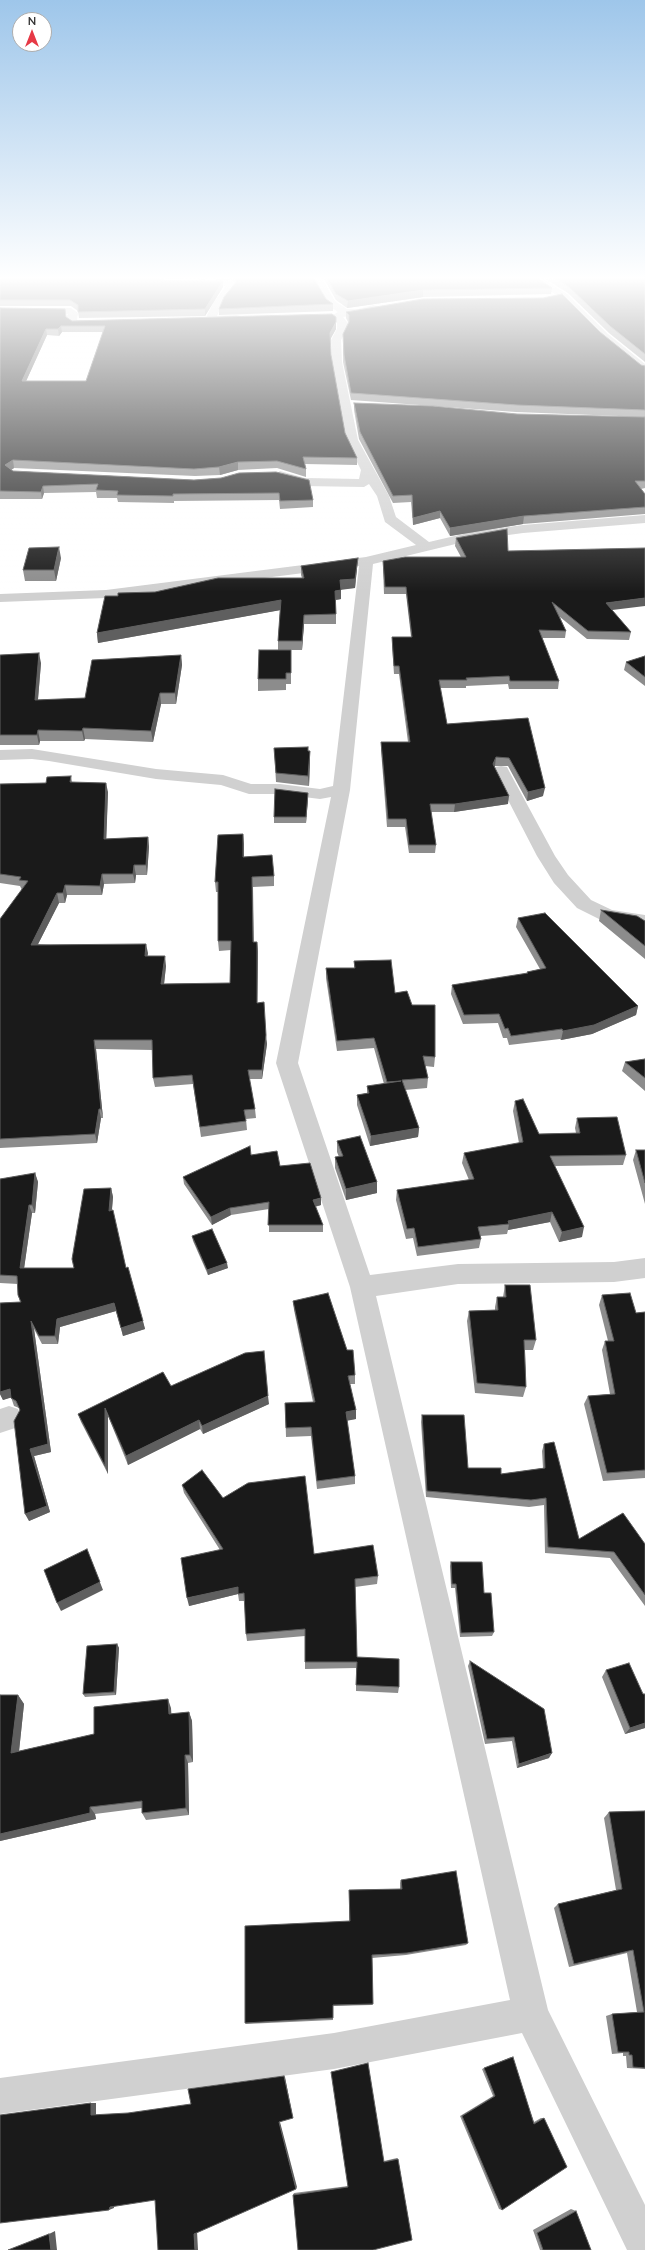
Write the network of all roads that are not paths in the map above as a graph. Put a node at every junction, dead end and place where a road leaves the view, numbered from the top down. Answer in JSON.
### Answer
{"nodes":[{"id":1,"x":341,"y":382,"type":"edge"},
{"id":2,"x":345,"y":404,"type":"junction"},
{"id":3,"x":359,"y":405,"type":"edge"},
{"id":4,"x":367,"y":470,"type":"junction"},
{"id":5,"x":270,"y":474,"type":"edge"},
{"id":6,"x":645,"y":519,"type":"edge"},
{"id":7,"x":426,"y":546,"type":"junction"},
{"id":8,"x":366,"y":560,"type":"junction"},
{"id":9,"x":0,"y":598,"type":"edge"},
{"id":10,"x":0,"y":755,"type":"edge"},
{"id":11,"x":501,"y":771,"type":"dead end"},
{"id":12,"x":341,"y":790,"type":"junction"},
{"id":13,"x":645,"y":921,"type":"edge"},
{"id":14,"x":645,"y":1268,"type":"edge"},
{"id":15,"x":362,"y":1287,"type":"junction"},
{"id":16,"x":532,"y":2014,"type":"junction"},
{"id":17,"x":0,"y":2096,"type":"edge"},
{"id":18,"x":645,"y":2246,"type":"edge"}],
"edges":[{"from":1,"to":2,"type":"street"},
{"from":2,"to":3,"type":"street"},
{"from":2,"to":4,"type":"street"},
{"from":4,"to":5,"type":"street"},
{"from":4,"to":7,"type":"street"},
{"from":6,"to":7,"type":"street"},
{"from":7,"to":8,"type":"street"},
{"from":8,"to":9,"type":"street"},
{"from":8,"to":12,"type":"street"},
{"from":10,"to":12,"type":"street"},
{"from":11,"to":13,"type":"street"},
{"from":12,"to":15,"type":"street"},
{"from":14,"to":15,"type":"street"},
{"from":15,"to":16,"type":"street"},
{"from":16,"to":17,"type":"street"},
{"from":16,"to":18,"type":"street"}]}
